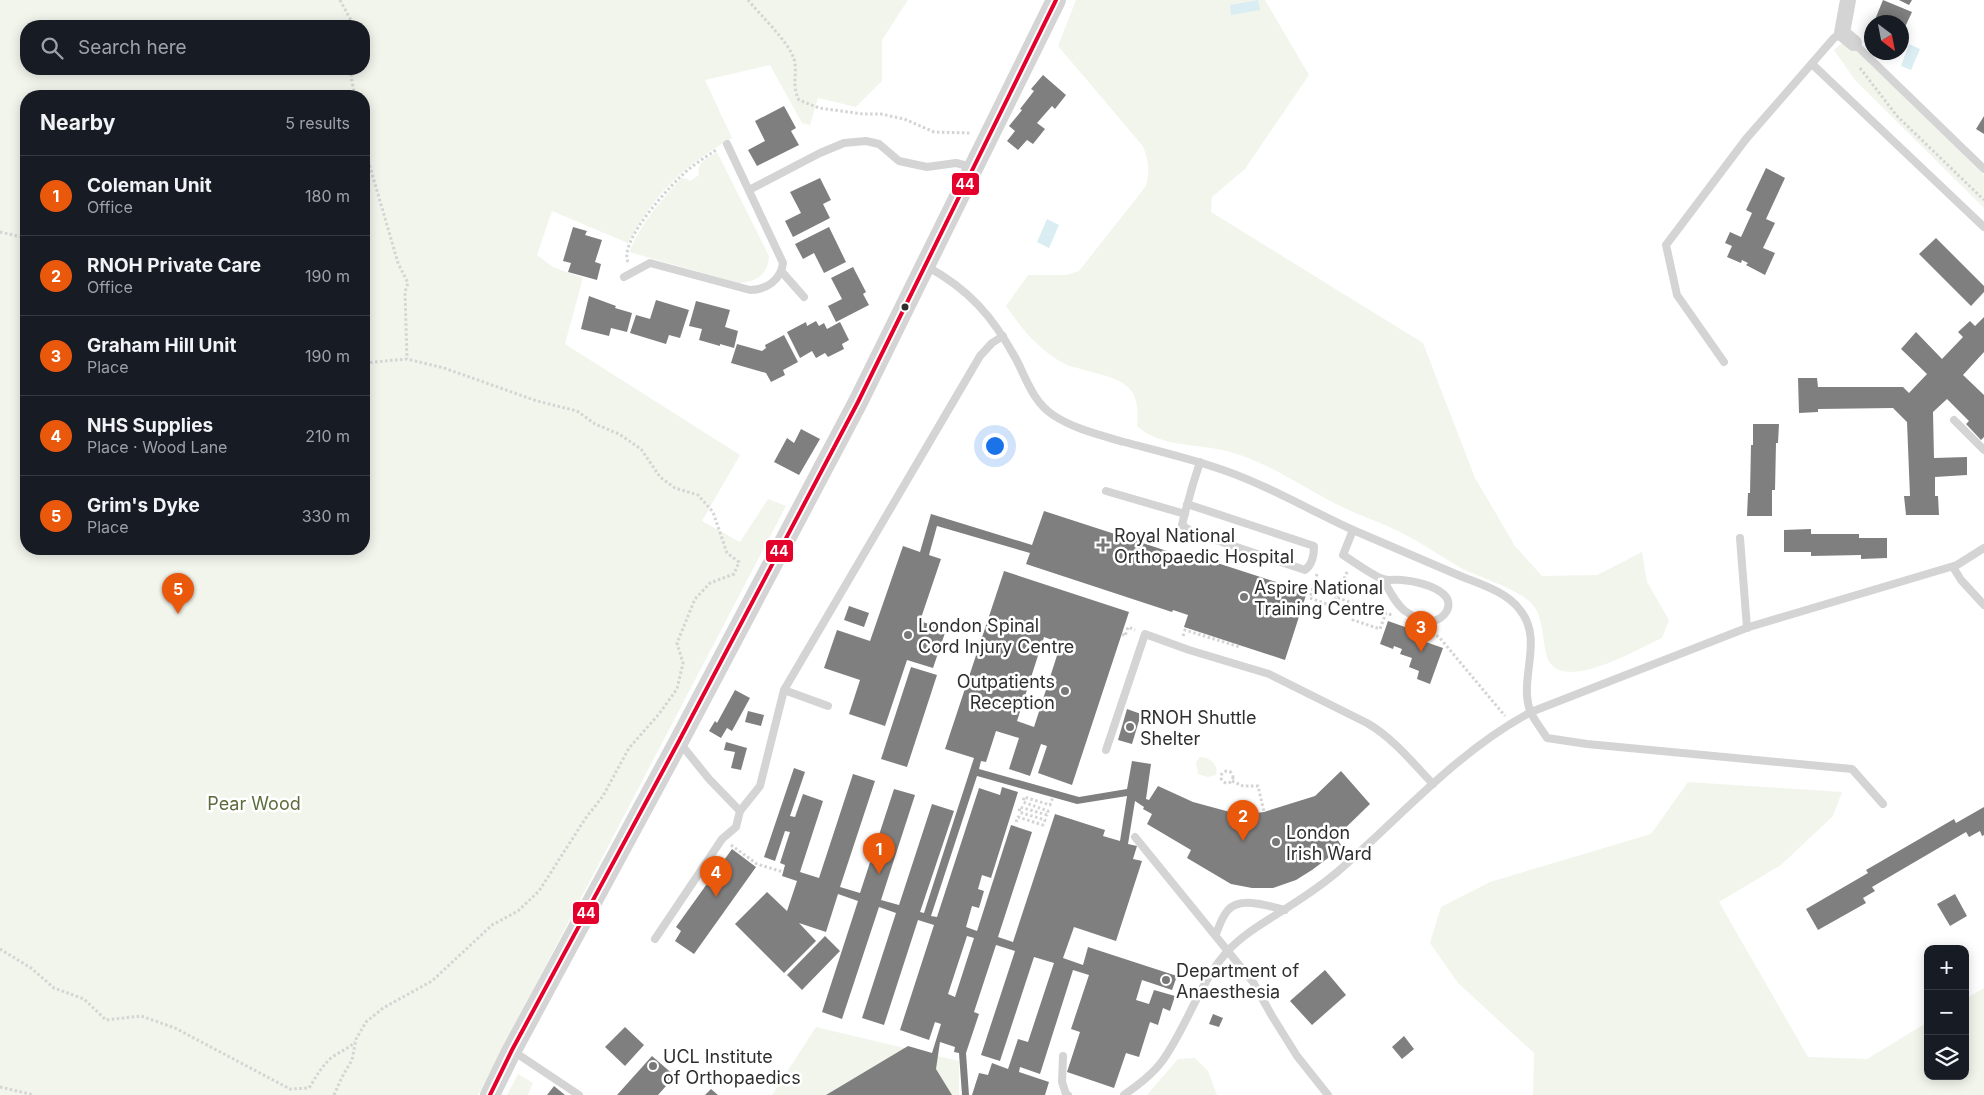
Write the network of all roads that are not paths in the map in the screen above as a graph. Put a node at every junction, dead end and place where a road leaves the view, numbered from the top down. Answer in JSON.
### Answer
{"nodes":[{"id":1,"x":1056,"y":0,"type":"edge"},
{"id":2,"x":1848,"y":0,"type":"edge"},
{"id":3,"x":1848,"y":38,"type":"junction"},
{"id":4,"x":1812,"y":64,"type":"junction"},
{"id":5,"x":726,"y":144,"type":"road end"},
{"id":6,"x":974,"y":168,"type":"junction"},
{"id":7,"x":1984,"y":169,"type":"edge"},
{"id":8,"x":749,"y":190,"type":"junction"},
{"id":9,"x":1984,"y":227,"type":"edge"},
{"id":10,"x":926,"y":266,"type":"junction"},
{"id":11,"x":782,"y":272,"type":"junction"},
{"id":12,"x":624,"y":276,"type":"dead end"},
{"id":13,"x":804,"y":297,"type":"dead end"},
{"id":14,"x":1003,"y":336,"type":"junction"},
{"id":15,"x":1724,"y":362,"type":"dead end"},
{"id":16,"x":1954,"y":420,"type":"dead end"},
{"id":17,"x":1984,"y":450,"type":"edge"},
{"id":18,"x":1200,"y":462,"type":"junction"},
{"id":19,"x":1106,"y":491,"type":"dead end"},
{"id":20,"x":1187,"y":504,"type":"junction"},
{"id":21,"x":1184,"y":514,"type":"junction"},
{"id":22,"x":1353,"y":530,"type":"junction"},
{"id":23,"x":1740,"y":538,"type":"dead end"},
{"id":24,"x":1984,"y":548,"type":"edge"},
{"id":25,"x":1952,"y":566,"type":"junction"},
{"id":26,"x":1383,"y":579,"type":"junction"},
{"id":27,"x":1984,"y":605,"type":"edge"},
{"id":28,"x":1748,"y":628,"type":"junction"},
{"id":29,"x":784,"y":690,"type":"junction"},
{"id":30,"x":828,"y":706,"type":"dead end"},
{"id":31,"x":1530,"y":712,"type":"junction"},
{"id":32,"x":679,"y":741,"type":"junction"},
{"id":33,"x":1106,"y":750,"type":"dead end"},
{"id":34,"x":1434,"y":784,"type":"junction"},
{"id":35,"x":1883,"y":804,"type":"dead end"},
{"id":36,"x":740,"y":811,"type":"junction"},
{"id":37,"x":1135,"y":837,"type":"dead end"},
{"id":38,"x":1285,"y":910,"type":"junction"},
{"id":39,"x":1216,"y":934,"type":"junction"},
{"id":40,"x":655,"y":939,"type":"dead end"},
{"id":41,"x":1228,"y":950,"type":"junction"},
{"id":42,"x":512,"y":1050,"type":"junction"},
{"id":43,"x":1063,"y":1056,"type":"dead end"},
{"id":44,"x":490,"y":1095,"type":"edge"},
{"id":45,"x":579,"y":1095,"type":"edge"},
{"id":46,"x":1068,"y":1095,"type":"edge"},
{"id":47,"x":1124,"y":1095,"type":"edge"},
{"id":48,"x":1328,"y":1095,"type":"edge"}],
"edges":[{"from":1,"to":6,"type":"street"},
{"from":2,"to":3,"type":"street"},
{"from":3,"to":4,"type":"lane"},
{"from":3,"to":7,"type":"lane"},
{"from":4,"to":9,"type":"lane"},
{"from":4,"to":15,"type":"lane"},
{"from":5,"to":8,"type":"lane"},
{"from":6,"to":8,"type":"lane"},
{"from":6,"to":10,"type":"street"},
{"from":8,"to":11,"type":"lane"},
{"from":10,"to":14,"type":"lane"},
{"from":10,"to":32,"type":"street"},
{"from":11,"to":12,"type":"lane"},
{"from":11,"to":13,"type":"lane"},
{"from":14,"to":18,"type":"lane"},
{"from":14,"to":29,"type":"lane"},
{"from":16,"to":17,"type":"lane"},
{"from":18,"to":20,"type":"lane"},
{"from":18,"to":22,"type":"lane"},
{"from":19,"to":21,"type":"lane"},
{"from":20,"to":21,"type":"lane"},
{"from":20,"to":21,"type":"lane"},
{"from":22,"to":26,"type":"lane"},
{"from":22,"to":31,"type":"lane"},
{"from":23,"to":28,"type":"lane"},
{"from":24,"to":25,"type":"lane"},
{"from":25,"to":27,"type":"lane"},
{"from":25,"to":28,"type":"lane"},
{"from":26,"to":26,"type":"lane"},
{"from":28,"to":31,"type":"lane"},
{"from":29,"to":30,"type":"lane"},
{"from":29,"to":36,"type":"lane"},
{"from":31,"to":34,"type":"lane"},
{"from":31,"to":35,"type":"lane"},
{"from":32,"to":36,"type":"lane"},
{"from":32,"to":42,"type":"street"},
{"from":33,"to":34,"type":"lane"},
{"from":34,"to":38,"type":"lane"},
{"from":36,"to":40,"type":"lane"},
{"from":37,"to":39,"type":"lane"},
{"from":38,"to":39,"type":"lane"},
{"from":38,"to":41,"type":"lane"},
{"from":39,"to":41,"type":"lane"},
{"from":41,"to":47,"type":"lane"},
{"from":41,"to":48,"type":"lane"},
{"from":42,"to":44,"type":"street"},
{"from":42,"to":45,"type":"lane"},
{"from":43,"to":46,"type":"lane"}]}
